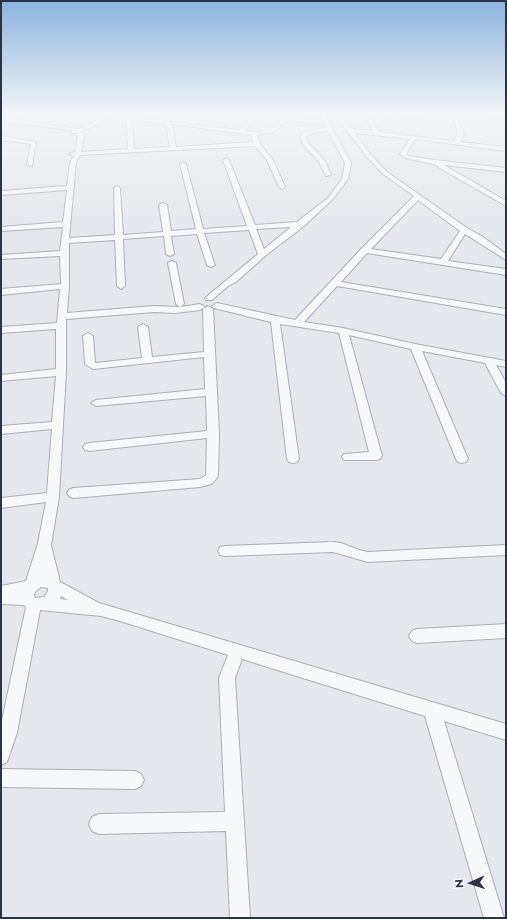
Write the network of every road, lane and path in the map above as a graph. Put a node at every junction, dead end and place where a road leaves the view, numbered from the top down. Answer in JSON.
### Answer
{"nodes":[{"id":1,"x":73,"y":155,"type":"edge"},
{"id":2,"x":32,"y":156,"type":"edge"},
{"id":3,"x":267,"y":156,"type":"edge"},
{"id":4,"x":317,"y":156,"type":"edge"},
{"id":5,"x":344,"y":156,"type":"edge"},
{"id":6,"x":369,"y":156,"type":"edge"},
{"id":7,"x":404,"y":156,"type":"edge"},
{"id":8,"x":226,"y":160,"type":"dead end"},
{"id":9,"x":434,"y":162,"type":"junction"},
{"id":10,"x":183,"y":164,"type":"dead end"},
{"id":11,"x":30,"y":165,"type":"dead end"},
{"id":12,"x":506,"y":170,"type":"edge"},
{"id":13,"x":328,"y":175,"type":"dead end"},
{"id":14,"x":282,"y":187,"type":"dead end"},
{"id":15,"x":70,"y":188,"type":"junction"},
{"id":16,"x":117,"y":188,"type":"dead end"},
{"id":17,"x":1,"y":193,"type":"edge"},
{"id":18,"x":418,"y":196,"type":"junction"},
{"id":19,"x":506,"y":204,"type":"edge"},
{"id":20,"x":163,"y":205,"type":"dead end"},
{"id":21,"x":67,"y":224,"type":"junction"},
{"id":22,"x":301,"y":224,"type":"junction"},
{"id":23,"x":252,"y":228,"type":"junction"},
{"id":24,"x":1,"y":229,"type":"edge"},
{"id":25,"x":464,"y":230,"type":"junction"},
{"id":26,"x":200,"y":232,"type":"junction"},
{"id":27,"x":168,"y":234,"type":"junction"},
{"id":28,"x":119,"y":238,"type":"junction"},
{"id":29,"x":65,"y":241,"type":"junction"},
{"id":30,"x":365,"y":250,"type":"junction"},
{"id":31,"x":64,"y":252,"type":"junction"},
{"id":32,"x":262,"y":254,"type":"junction"},
{"id":33,"x":1,"y":258,"type":"edge"},
{"id":34,"x":506,"y":258,"type":"edge"},
{"id":35,"x":443,"y":262,"type":"junction"},
{"id":36,"x":211,"y":265,"type":"dead end"},
{"id":37,"x":506,"y":272,"type":"edge"},
{"id":38,"x":334,"y":283,"type":"junction"},
{"id":39,"x":65,"y":286,"type":"junction"},
{"id":40,"x":121,"y":286,"type":"dead end"},
{"id":41,"x":1,"y":292,"type":"edge"},
{"id":42,"x":208,"y":303,"type":"junction"},
{"id":43,"x":180,"y":304,"type":"junction"},
{"id":44,"x":154,"y":309,"type":"junction"},
{"id":45,"x":506,"y":312,"type":"edge"},
{"id":46,"x":275,"y":320,"type":"junction"},
{"id":47,"x":62,"y":321,"type":"junction"},
{"id":48,"x":298,"y":323,"type":"junction"},
{"id":49,"x":143,"y":327,"type":"dead end"},
{"id":50,"x":1,"y":330,"type":"edge"},
{"id":51,"x":343,"y":331,"type":"junction"},
{"id":52,"x":88,"y":336,"type":"dead end"},
{"id":53,"x":415,"y":347,"type":"junction"},
{"id":54,"x":209,"y":354,"type":"junction"},
{"id":55,"x":147,"y":360,"type":"junction"},
{"id":56,"x":488,"y":360,"type":"junction"},
{"id":57,"x":506,"y":364,"type":"edge"},
{"id":58,"x":61,"y":372,"type":"junction"},
{"id":59,"x":1,"y":378,"type":"edge"},
{"id":60,"x":212,"y":392,"type":"junction"},
{"id":61,"x":506,"y":393,"type":"edge"},
{"id":62,"x":96,"y":403,"type":"dead end"},
{"id":63,"x":57,"y":425,"type":"junction"},
{"id":64,"x":1,"y":430,"type":"edge"},
{"id":65,"x":213,"y":434,"type":"junction"},
{"id":66,"x":89,"y":447,"type":"dead end"},
{"id":67,"x":348,"y":457,"type":"dead end"},
{"id":68,"x":293,"y":459,"type":"dead end"},
{"id":69,"x":462,"y":459,"type":"dead end"},
{"id":70,"x":73,"y":493,"type":"dead end"},
{"id":71,"x":52,"y":496,"type":"junction"},
{"id":72,"x":1,"y":503,"type":"edge"},
{"id":73,"x":45,"y":543,"type":"junction"},
{"id":74,"x":506,"y":550,"type":"edge"},
{"id":75,"x":224,"y":551,"type":"dead end"},
{"id":76,"x":54,"y":585,"type":"junction"},
{"id":77,"x":1,"y":592,"type":"edge"},
{"id":78,"x":34,"y":595,"type":"junction"},
{"id":79,"x":1,"y":598,"type":"edge"},
{"id":80,"x":101,"y":610,"type":"junction"},
{"id":81,"x":506,"y":631,"type":"edge"},
{"id":82,"x":417,"y":636,"type":"dead end"},
{"id":83,"x":237,"y":651,"type":"junction"},
{"id":84,"x":432,"y":710,"type":"junction"},
{"id":85,"x":506,"y":732,"type":"edge"},
{"id":86,"x":1,"y":756,"type":"edge"},
{"id":87,"x":1,"y":778,"type":"edge"},
{"id":88,"x":135,"y":780,"type":"dead end"},
{"id":89,"x":235,"y":821,"type":"junction"},
{"id":90,"x":99,"y":824,"type":"dead end"},
{"id":91,"x":240,"y":918,"type":"edge"},
{"id":92,"x":494,"y":918,"type":"edge"}],
"edges":[{"from":1,"to":15,"type":"street"},
{"from":2,"to":11,"type":"street"},
{"from":3,"to":14,"type":"street"},
{"from":4,"to":13,"type":"street"},
{"from":5,"to":22,"type":"street"},
{"from":6,"to":18,"type":"street"},
{"from":7,"to":9,"type":"street"},
{"from":8,"to":23,"type":"street"},
{"from":9,"to":12,"type":"street"},
{"from":9,"to":19,"type":"street"},
{"from":10,"to":26,"type":"street"},
{"from":15,"to":17,"type":"street"},
{"from":15,"to":21,"type":"street"},
{"from":16,"to":28,"type":"street"},
{"from":18,"to":25,"type":"street"},
{"from":18,"to":30,"type":"street"},
{"from":20,"to":27,"type":"street"},
{"from":21,"to":24,"type":"street"},
{"from":21,"to":29,"type":"street"},
{"from":22,"to":23,"type":"street"},
{"from":22,"to":32,"type":"street"},
{"from":23,"to":26,"type":"street"},
{"from":23,"to":32,"type":"street"},
{"from":25,"to":34,"type":"street"},
{"from":25,"to":35,"type":"street"},
{"from":26,"to":27,"type":"street"},
{"from":26,"to":36,"type":"street"},
{"from":27,"to":28,"type":"street"},
{"from":27,"to":43,"type":"street"},
{"from":28,"to":29,"type":"street"},
{"from":28,"to":40,"type":"street"},
{"from":29,"to":31,"type":"street"},
{"from":30,"to":35,"type":"street"},
{"from":30,"to":38,"type":"street"},
{"from":31,"to":33,"type":"street"},
{"from":31,"to":39,"type":"street"},
{"from":32,"to":42,"type":"street"},
{"from":35,"to":37,"type":"street"},
{"from":38,"to":45,"type":"street"},
{"from":38,"to":48,"type":"street"},
{"from":39,"to":41,"type":"street"},
{"from":39,"to":47,"type":"street"},
{"from":42,"to":43,"type":"street"},
{"from":42,"to":44,"type":"street"},
{"from":42,"to":46,"type":"street"},
{"from":42,"to":54,"type":"street"},
{"from":43,"to":44,"type":"street"},
{"from":44,"to":47,"type":"street"},
{"from":46,"to":48,"type":"street"},
{"from":46,"to":68,"type":"street"},
{"from":47,"to":50,"type":"street"},
{"from":47,"to":58,"type":"street"},
{"from":48,"to":51,"type":"street"},
{"from":49,"to":55,"type":"street"},
{"from":51,"to":53,"type":"street"},
{"from":51,"to":67,"type":"street"},
{"from":52,"to":55,"type":"street"},
{"from":53,"to":56,"type":"street"},
{"from":53,"to":69,"type":"street"},
{"from":54,"to":55,"type":"street"},
{"from":54,"to":60,"type":"street"},
{"from":56,"to":57,"type":"street"},
{"from":56,"to":61,"type":"street"},
{"from":58,"to":59,"type":"street"},
{"from":58,"to":63,"type":"street"},
{"from":60,"to":62,"type":"street"},
{"from":60,"to":65,"type":"street"},
{"from":63,"to":64,"type":"street"},
{"from":63,"to":71,"type":"street"},
{"from":65,"to":66,"type":"street"},
{"from":65,"to":70,"type":"street"},
{"from":71,"to":72,"type":"street"},
{"from":71,"to":73,"type":"street"},
{"from":73,"to":76,"type":"street"},
{"from":73,"to":78,"type":"street"},
{"from":74,"to":75,"type":"street"},
{"from":76,"to":78,"type":"street"},
{"from":76,"to":78,"type":"street"},
{"from":76,"to":80,"type":"street"},
{"from":77,"to":78,"type":"street"},
{"from":78,"to":79,"type":"street"},
{"from":78,"to":80,"type":"street"},
{"from":78,"to":86,"type":"street"},
{"from":80,"to":83,"type":"street"},
{"from":81,"to":82,"type":"street"},
{"from":83,"to":84,"type":"street"},
{"from":83,"to":89,"type":"street"},
{"from":84,"to":85,"type":"street"},
{"from":84,"to":92,"type":"street"},
{"from":87,"to":88,"type":"street"},
{"from":89,"to":90,"type":"street"},
{"from":89,"to":91,"type":"street"}]}
